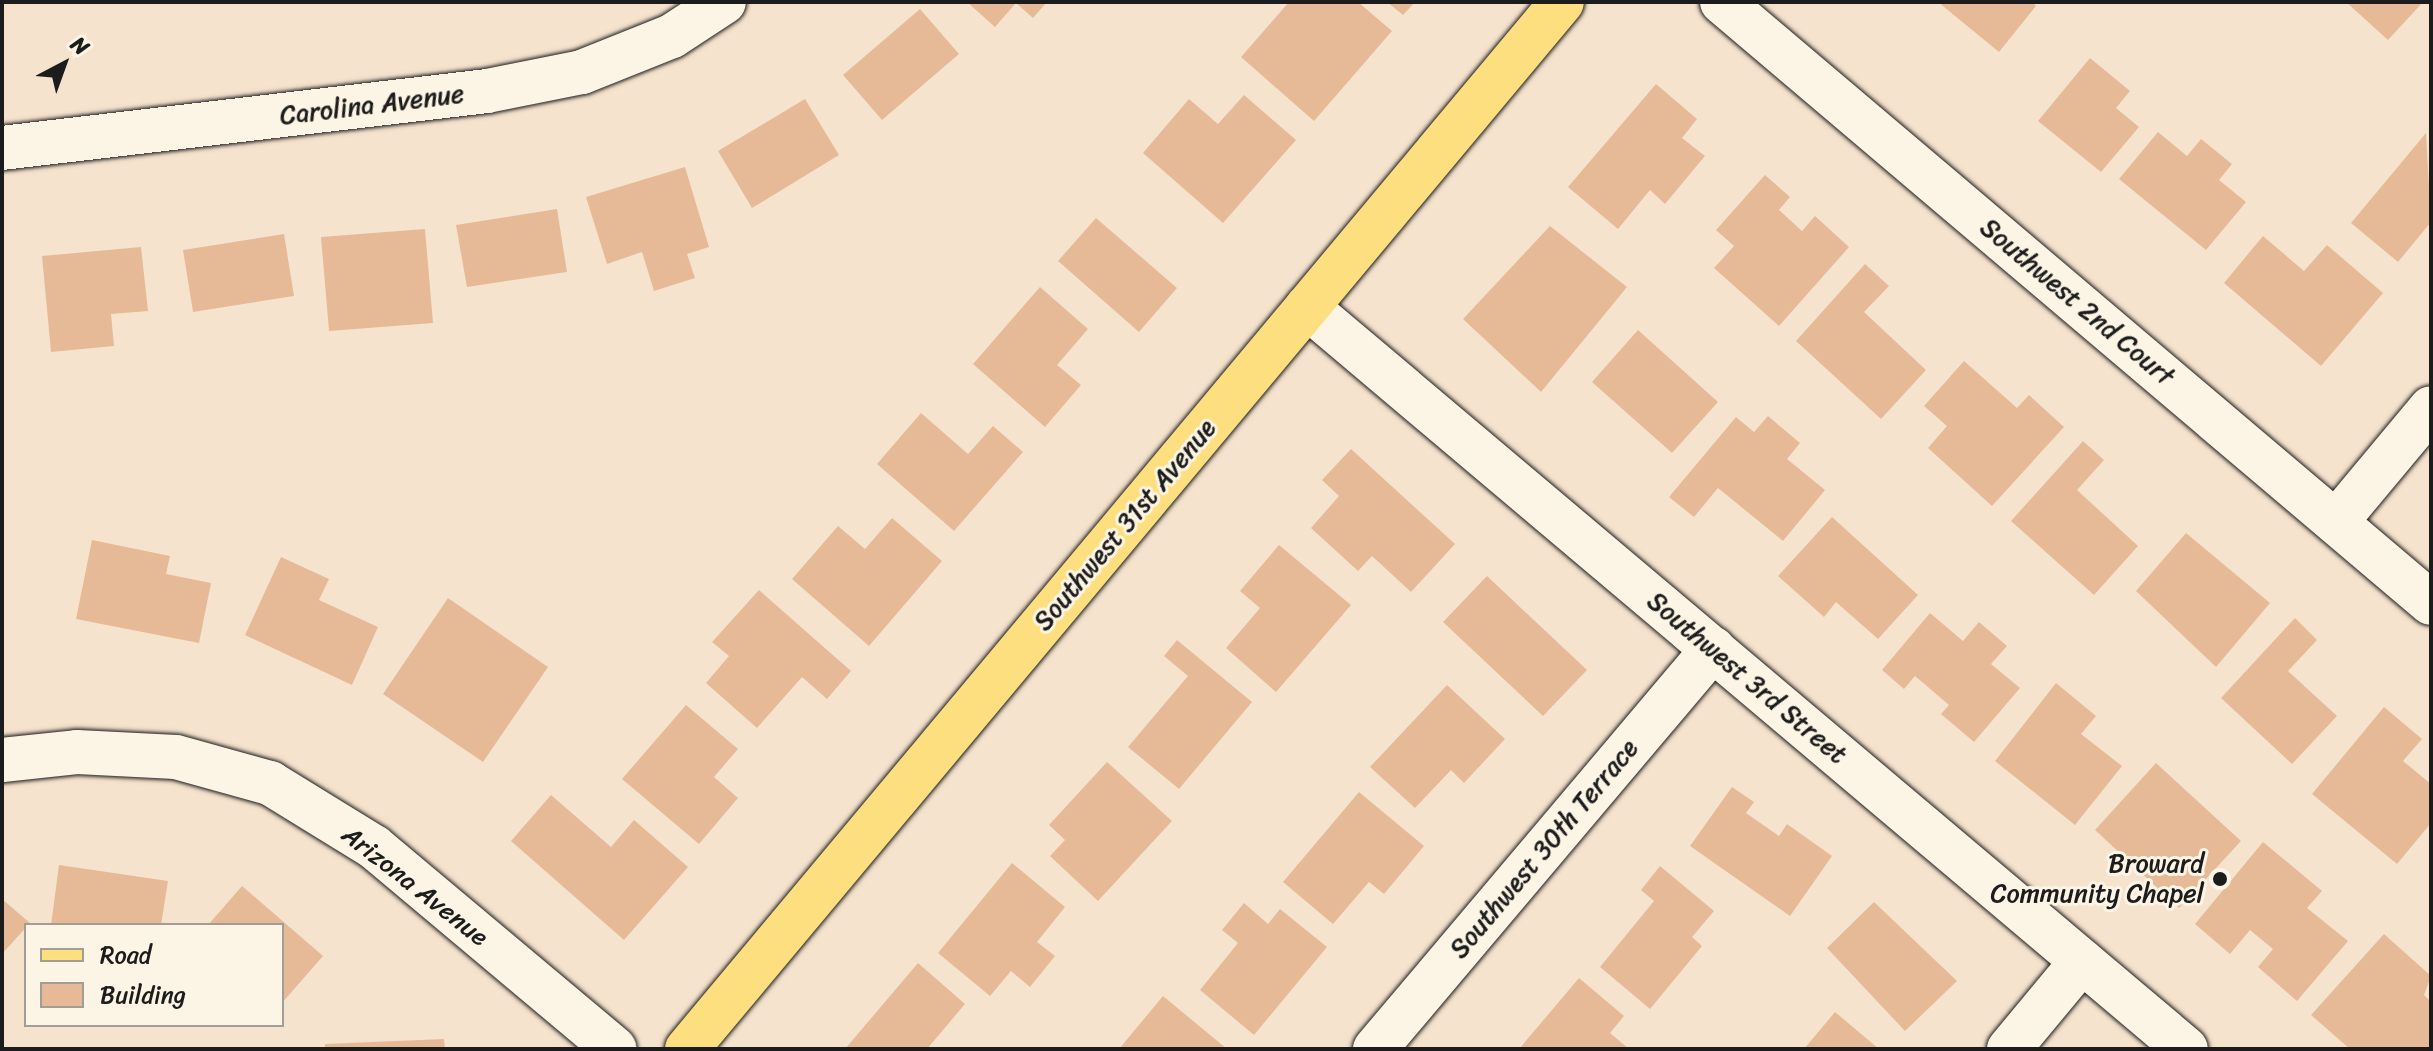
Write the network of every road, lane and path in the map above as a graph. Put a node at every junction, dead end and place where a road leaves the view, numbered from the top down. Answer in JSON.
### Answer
{"nodes":[{"id":1,"x":724,"y":2,"type":"edge"},
{"id":2,"x":1562,"y":2,"type":"edge"},
{"id":3,"x":1722,"y":2,"type":"edge"},
{"id":4,"x":2,"y":148,"type":"edge"},
{"id":5,"x":1307,"y":307,"type":"junction"},
{"id":6,"x":2431,"y":408,"type":"edge"},
{"id":7,"x":2336,"y":522,"type":"junction"},
{"id":8,"x":2431,"y":603,"type":"edge"},
{"id":9,"x":1713,"y":649,"type":"junction"},
{"id":10,"x":2,"y":760,"type":"edge"},
{"id":11,"x":2082,"y":961,"type":"junction"},
{"id":12,"x":615,"y":1049,"type":"edge"},
{"id":13,"x":687,"y":1049,"type":"edge"},
{"id":14,"x":1375,"y":1049,"type":"edge"},
{"id":15,"x":2009,"y":1049,"type":"edge"},
{"id":16,"x":2186,"y":1049,"type":"edge"}],
"edges":[{"from":1,"to":4,"type":"street","name":"Carolina Avenue"},
{"from":2,"to":5,"type":"main road","name":"Southwest 31st Avenue"},
{"from":3,"to":7,"type":"street","name":"Southwest 2nd Court"},
{"from":5,"to":9,"type":"street","name":"Southwest 3rd Street"},
{"from":5,"to":13,"type":"main road","name":"Southwest 31st Avenue"},
{"from":6,"to":7,"type":"street"},
{"from":7,"to":8,"type":"street","name":"Southwest 2nd Court"},
{"from":9,"to":11,"type":"street","name":"Southwest 3rd Street"},
{"from":9,"to":14,"type":"street","name":"Southwest 30th Terrace"},
{"from":10,"to":12,"type":"street","name":"Arizona Avenue"},
{"from":11,"to":15,"type":"street"},
{"from":11,"to":16,"type":"street","name":"Southwest 3rd Street"}]}
